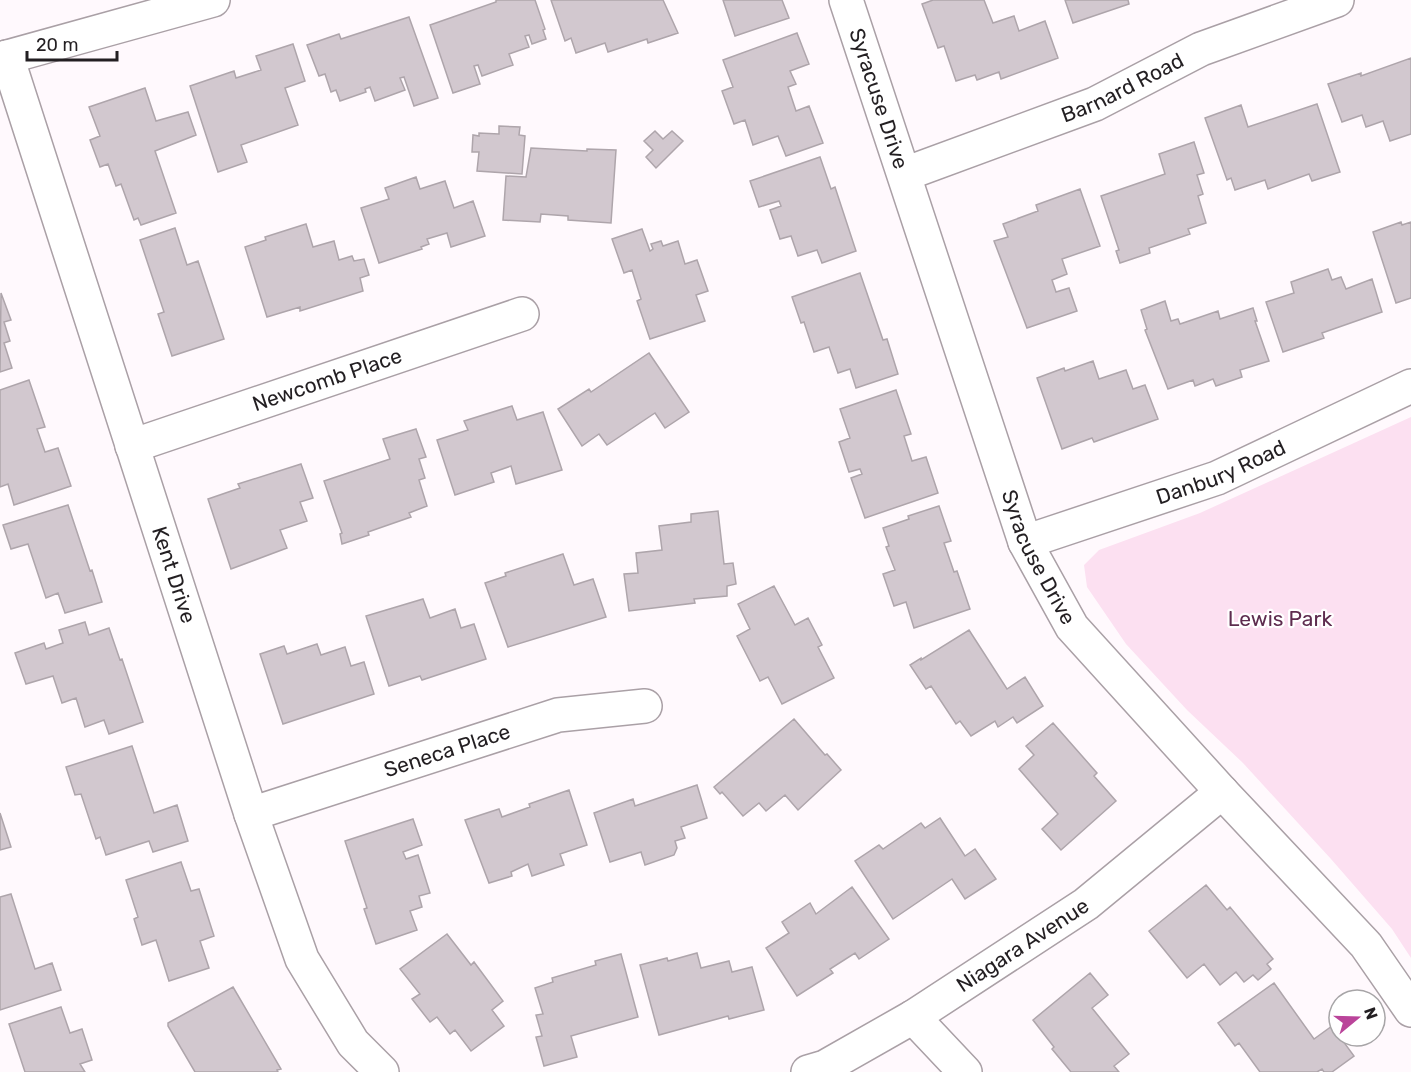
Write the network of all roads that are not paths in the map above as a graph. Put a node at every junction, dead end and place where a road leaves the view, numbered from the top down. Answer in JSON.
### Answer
{"nodes":[{"id":1,"x":213,"y":0,"type":"edge"},
{"id":2,"x":846,"y":0,"type":"edge"},
{"id":3,"x":1337,"y":0,"type":"edge"},
{"id":4,"x":1259,"y":13,"type":"edge"},
{"id":5,"x":3,"y":58,"type":"edge"},
{"id":6,"x":905,"y":174,"type":"junction"},
{"id":7,"x":522,"y":314,"type":"dead end"},
{"id":8,"x":1411,"y":386,"type":"edge"},
{"id":9,"x":132,"y":446,"type":"junction"},
{"id":10,"x":1025,"y":542,"type":"junction"},
{"id":11,"x":645,"y":706,"type":"dead end"},
{"id":12,"x":1222,"y":792,"type":"junction"},
{"id":13,"x":251,"y":814,"type":"junction"},
{"id":14,"x":1411,"y":1010,"type":"edge"},
{"id":15,"x":913,"y":1017,"type":"junction"},
{"id":16,"x":382,"y":1072,"type":"edge"},
{"id":17,"x":808,"y":1072,"type":"edge"},
{"id":18,"x":965,"y":1072,"type":"edge"}],
"edges":[{"from":1,"to":5,"type":"street"},
{"from":2,"to":6,"type":"street","name":"Syracuse Drive"},
{"from":3,"to":4,"type":"street","name":"Barnard Road"},
{"from":4,"to":6,"type":"street","name":"Barnard Road"},
{"from":5,"to":9,"type":"street","name":"Kent Drive"},
{"from":6,"to":10,"type":"street","name":"Syracuse Drive"},
{"from":7,"to":9,"type":"street","name":"Newcomb Place"},
{"from":8,"to":10,"type":"street","name":"Danbury Road"},
{"from":9,"to":13,"type":"street","name":"Kent Drive"},
{"from":10,"to":12,"type":"street","name":"Syracuse Drive"},
{"from":11,"to":13,"type":"street","name":"Seneca Place"},
{"from":12,"to":14,"type":"street","name":"Syracuse Drive"},
{"from":12,"to":15,"type":"street","name":"Niagara Avenue"},
{"from":13,"to":16,"type":"street","name":"Kent Drive"},
{"from":15,"to":17,"type":"street","name":"Niagara Avenue"},
{"from":15,"to":18,"type":"street"}]}
